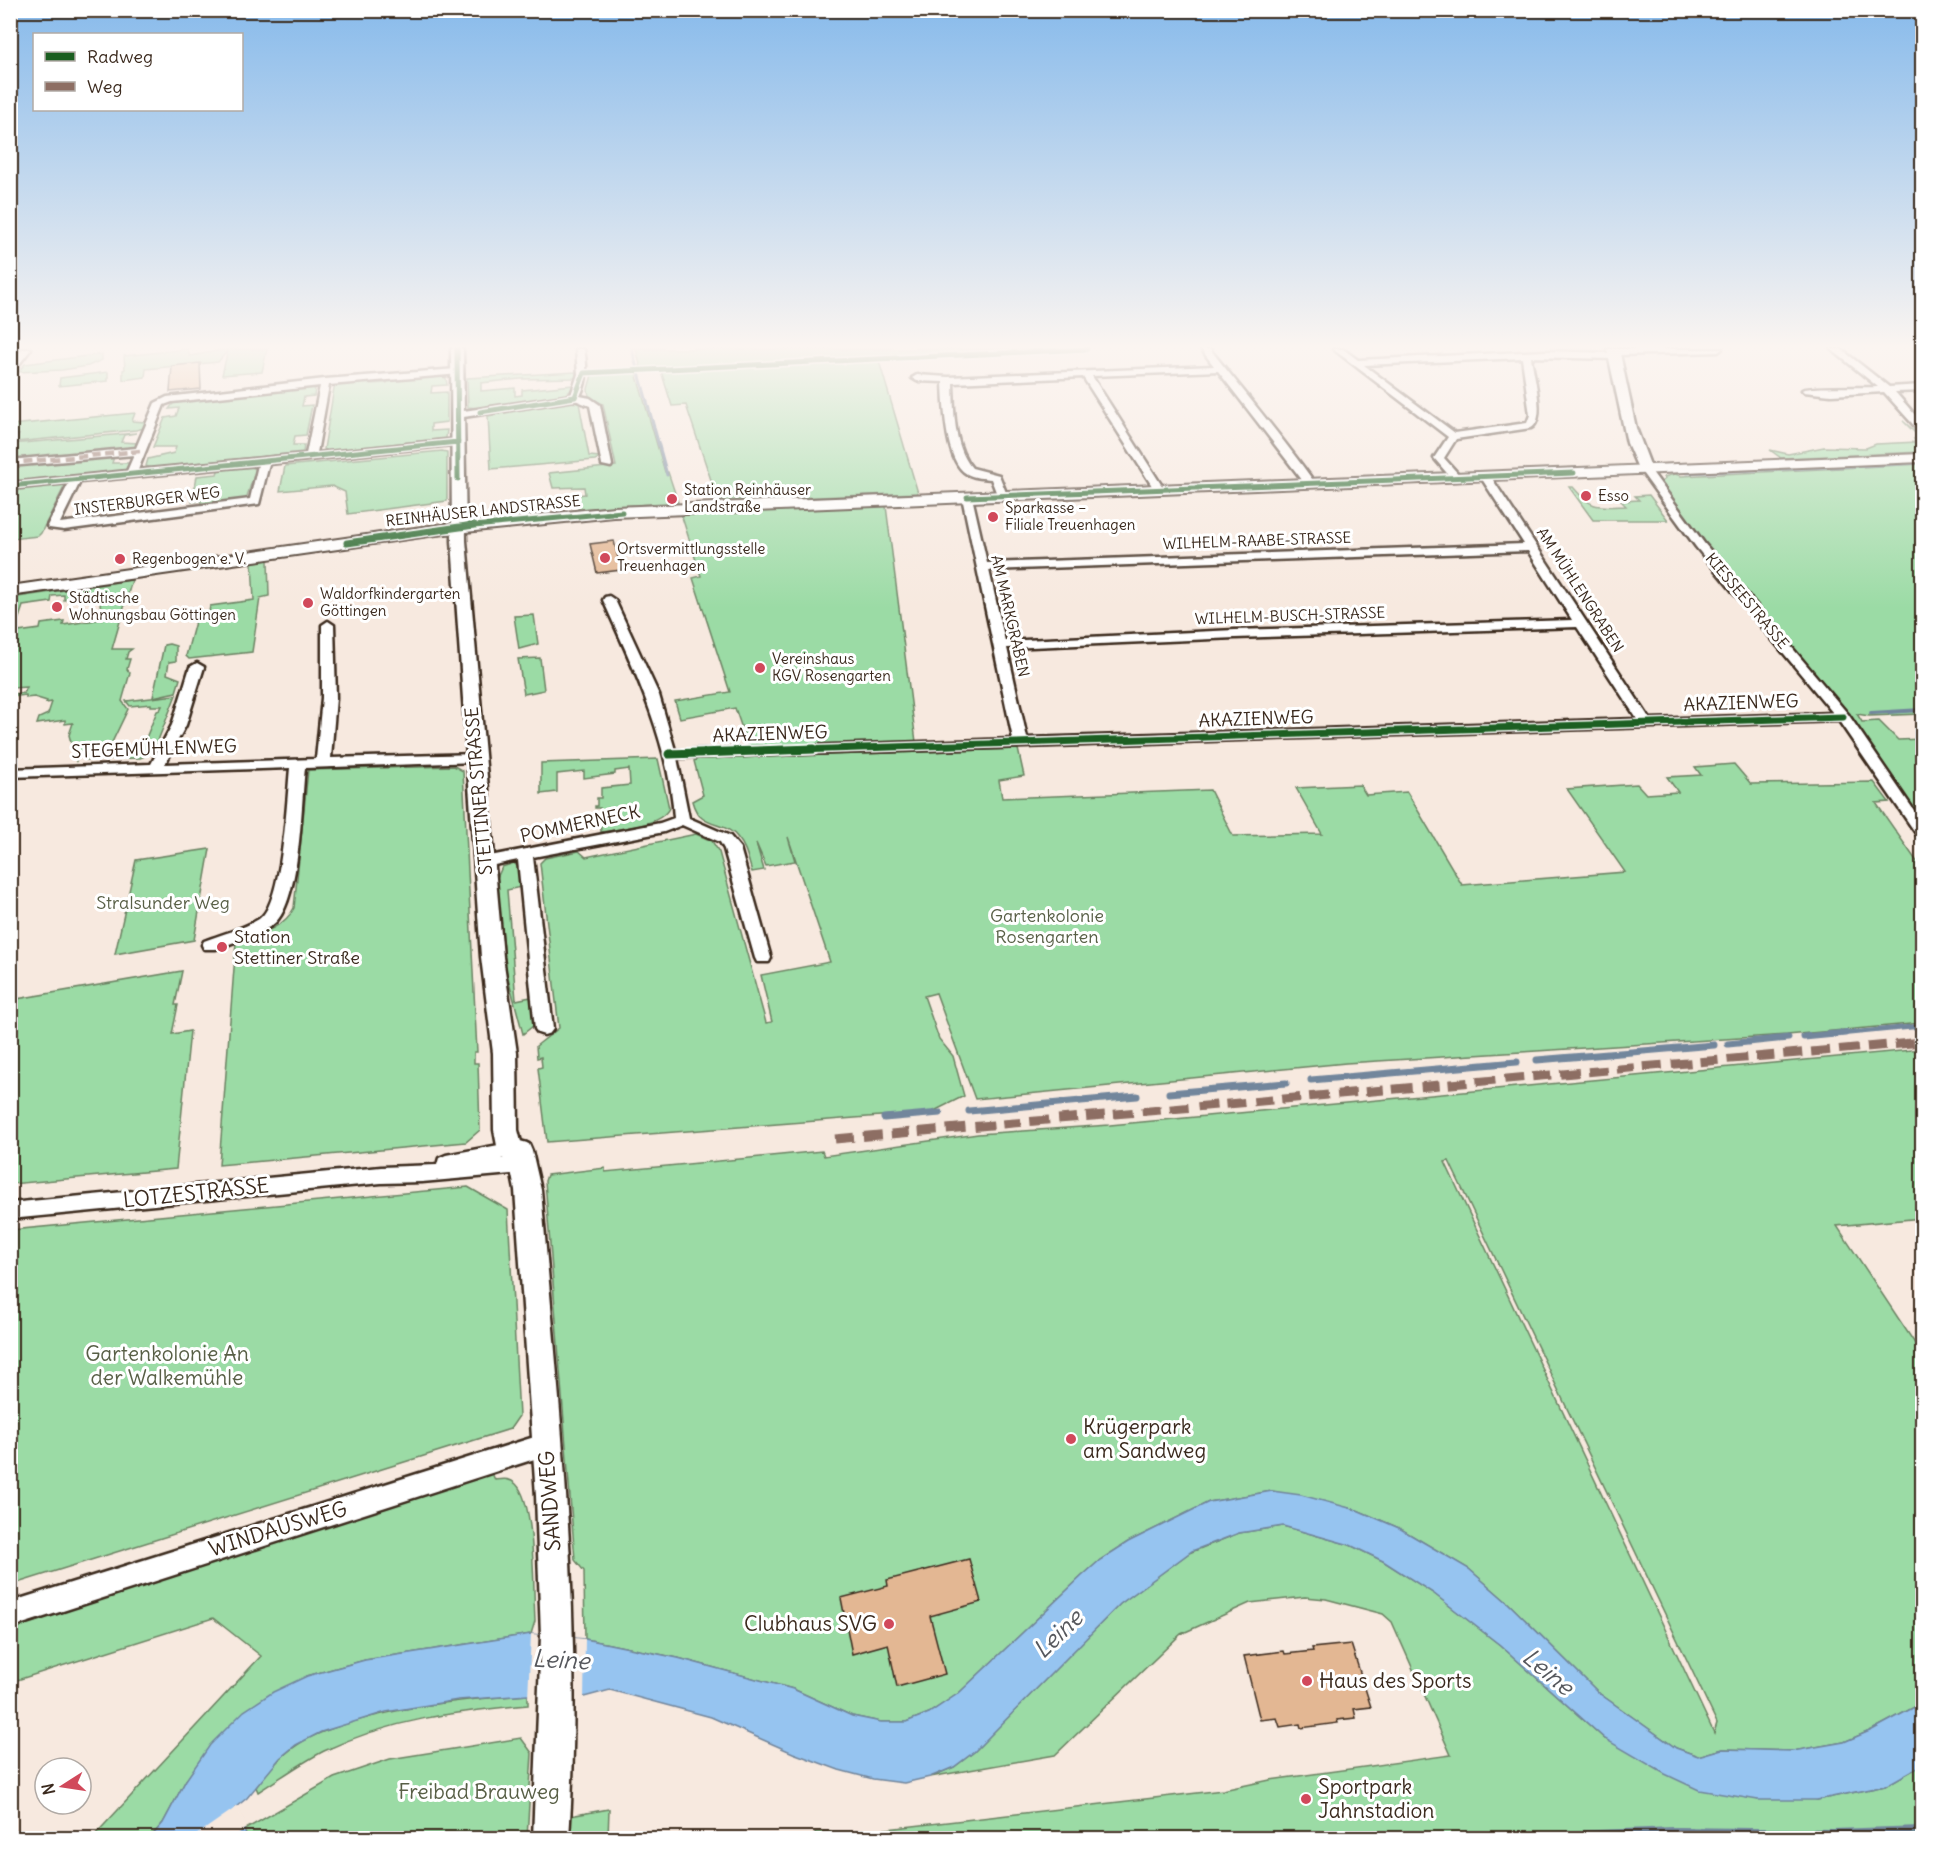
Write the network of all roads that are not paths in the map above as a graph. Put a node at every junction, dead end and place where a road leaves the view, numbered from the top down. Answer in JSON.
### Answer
{"nodes":[{"id":1,"x":147,"y":435,"type":"edge"},
{"id":2,"x":315,"y":435,"type":"edge"},
{"id":3,"x":458,"y":435,"type":"edge"},
{"id":4,"x":601,"y":435,"type":"edge"},
{"id":5,"x":954,"y":435,"type":"edge"},
{"id":6,"x":1125,"y":435,"type":"edge"},
{"id":7,"x":1273,"y":435,"type":"edge"},
{"id":8,"x":1458,"y":435,"type":"edge"},
{"id":9,"x":1633,"y":435,"type":"edge"},
{"id":10,"x":1453,"y":436,"type":"joint"},
{"id":11,"x":458,"y":442,"type":"junction"},
{"id":12,"x":141,"y":451,"type":"junction"},
{"id":13,"x":311,"y":457,"type":"junction"},
{"id":14,"x":1923,"y":458,"type":"edge"},
{"id":15,"x":264,"y":461,"type":"junction"},
{"id":16,"x":10,"y":463,"type":"edge"},
{"id":17,"x":607,"y":465,"type":"dead end"},
{"id":18,"x":1645,"y":470,"type":"junction"},
{"id":19,"x":131,"y":474,"type":"junction"},
{"id":20,"x":1485,"y":476,"type":"junction"},
{"id":21,"x":1456,"y":477,"type":"junction"},
{"id":22,"x":76,"y":480,"type":"junction"},
{"id":23,"x":1310,"y":483,"type":"junction"},
{"id":24,"x":10,"y":486,"type":"edge"},
{"id":25,"x":1159,"y":489,"type":"junction"},
{"id":26,"x":1002,"y":495,"type":"junction"},
{"id":27,"x":966,"y":497,"type":"junction"},
{"id":28,"x":458,"y":527,"type":"junction"},
{"id":29,"x":1533,"y":547,"type":"junction"},
{"id":30,"x":982,"y":567,"type":"junction"},
{"id":31,"x":10,"y":591,"type":"edge"},
{"id":32,"x":609,"y":600,"type":"dead end"},
{"id":33,"x":1582,"y":623,"type":"junction"},
{"id":34,"x":328,"y":625,"type":"dead end"},
{"id":35,"x":999,"y":645,"type":"junction"},
{"id":36,"x":197,"y":667,"type":"dead end"},
{"id":37,"x":1843,"y":717,"type":"junction"},
{"id":38,"x":1646,"y":723,"type":"junction"},
{"id":39,"x":1021,"y":742,"type":"junction"},
{"id":40,"x":669,"y":754,"type":"junction"},
{"id":41,"x":477,"y":758,"type":"junction"},
{"id":42,"x":323,"y":763,"type":"junction"},
{"id":43,"x":298,"y":764,"type":"junction"},
{"id":44,"x":156,"y":768,"type":"junction"},
{"id":45,"x":10,"y":773,"type":"edge"},
{"id":46,"x":682,"y":820,"type":"junction"},
{"id":47,"x":1923,"y":832,"type":"edge"},
{"id":48,"x":525,"y":856,"type":"junction"},
{"id":49,"x":485,"y":862,"type":"junction"},
{"id":50,"x":210,"y":945,"type":"dead end"},
{"id":51,"x":763,"y":958,"type":"dead end"},
{"id":52,"x":544,"y":1029,"type":"dead end"},
{"id":53,"x":517,"y":1155,"type":"junction"},
{"id":54,"x":10,"y":1211,"type":"edge"},
{"id":55,"x":547,"y":1444,"type":"junction"},
{"id":56,"x":10,"y":1615,"type":"edge"},
{"id":57,"x":551,"y":1839,"type":"edge"}],
"edges":[{"from":1,"to":12,"type":"street"},
{"from":2,"to":13,"type":"street"},
{"from":3,"to":11,"type":"street","name":"STETTINER STRASSE"},
{"from":4,"to":17,"type":"street"},
{"from":5,"to":26,"type":"street"},
{"from":6,"to":25,"type":"street"},
{"from":7,"to":23,"type":"street"},
{"from":8,"to":10,"type":"street"},
{"from":9,"to":18,"type":"street","name":"KIESSEESTRASSE"},
{"from":10,"to":21,"type":"street"},
{"from":11,"to":13,"type":"street"},
{"from":11,"to":28,"type":"street","name":"STETTINER STRASSE"},
{"from":12,"to":16,"type":"street"},
{"from":12,"to":19,"type":"street"},
{"from":13,"to":15,"type":"street"},
{"from":14,"to":18,"type":"main road","name":"REINHÄUSER LANDSTRASSE"},
{"from":15,"to":19,"type":"street"},
{"from":15,"to":22,"type":"street","name":"INSTERBURGER WEG"},
{"from":18,"to":20,"type":"main road","name":"REINHÄUSER LANDSTRASSE"},
{"from":18,"to":37,"type":"street","name":"KIESSEESTRASSE"},
{"from":19,"to":22,"type":"street"},
{"from":20,"to":21,"type":"main road","name":"REINHÄUSER LANDSTRASSE"},
{"from":20,"to":29,"type":"street","name":"AM MÜHLENGRABEN"},
{"from":21,"to":23,"type":"main road","name":"REINHÄUSER LANDSTRASSE"},
{"from":22,"to":24,"type":"street"},
{"from":23,"to":25,"type":"main road","name":"REINHÄUSER LANDSTRASSE"},
{"from":25,"to":26,"type":"main road","name":"REINHÄUSER LANDSTRASSE"},
{"from":26,"to":27,"type":"main road","name":"REINHÄUSER LANDSTRASSE"},
{"from":27,"to":28,"type":"main road","name":"REINHÄUSER LANDSTRASSE"},
{"from":27,"to":30,"type":"street","name":"AM MARKGRABEN"},
{"from":28,"to":31,"type":"main road","name":"REINHÄUSER LANDSTRASSE"},
{"from":28,"to":41,"type":"street","name":"STETTINER STRASSE"},
{"from":29,"to":30,"type":"street","name":"WILHELM-RAABE-STRASSE"},
{"from":29,"to":33,"type":"street","name":"AM MÜHLENGRABEN"},
{"from":30,"to":35,"type":"street","name":"AM MARKGRABEN"},
{"from":32,"to":40,"type":"street"},
{"from":33,"to":35,"type":"street","name":"WILHELM-BUSCH-STRASSE"},
{"from":33,"to":38,"type":"street","name":"AM MÜHLENGRABEN"},
{"from":34,"to":42,"type":"street"},
{"from":35,"to":39,"type":"street","name":"AM MARKGRABEN"},
{"from":36,"to":44,"type":"street"},
{"from":37,"to":38,"type":"street","name":"AKAZIENWEG"},
{"from":37,"to":47,"type":"street","name":"KIESSEESTRASSE"},
{"from":38,"to":39,"type":"street","name":"AKAZIENWEG"},
{"from":39,"to":40,"type":"street","name":"AKAZIENWEG"},
{"from":40,"to":46,"type":"street"},
{"from":41,"to":42,"type":"street","name":"STEGEMÜHLENWEG"},
{"from":41,"to":49,"type":"street","name":"STETTINER STRASSE"},
{"from":42,"to":43,"type":"street","name":"STEGEMÜHLENWEG"},
{"from":43,"to":44,"type":"street","name":"STEGEMÜHLENWEG"},
{"from":43,"to":50,"type":"street"},
{"from":44,"to":45,"type":"street","name":"STEGEMÜHLENWEG"},
{"from":46,"to":48,"type":"street","name":"POMMERNECK"},
{"from":46,"to":51,"type":"street"},
{"from":48,"to":49,"type":"street","name":"POMMERNECK"},
{"from":48,"to":52,"type":"street"},
{"from":49,"to":53,"type":"street","name":"STETTINER STRASSE"},
{"from":53,"to":54,"type":"street","name":"LOTZESTRASSE"},
{"from":53,"to":55,"type":"street","name":"SANDWEG"},
{"from":55,"to":56,"type":"street","name":"WINDAUSWEG"},
{"from":55,"to":57,"type":"street","name":"SANDWEG"}]}
